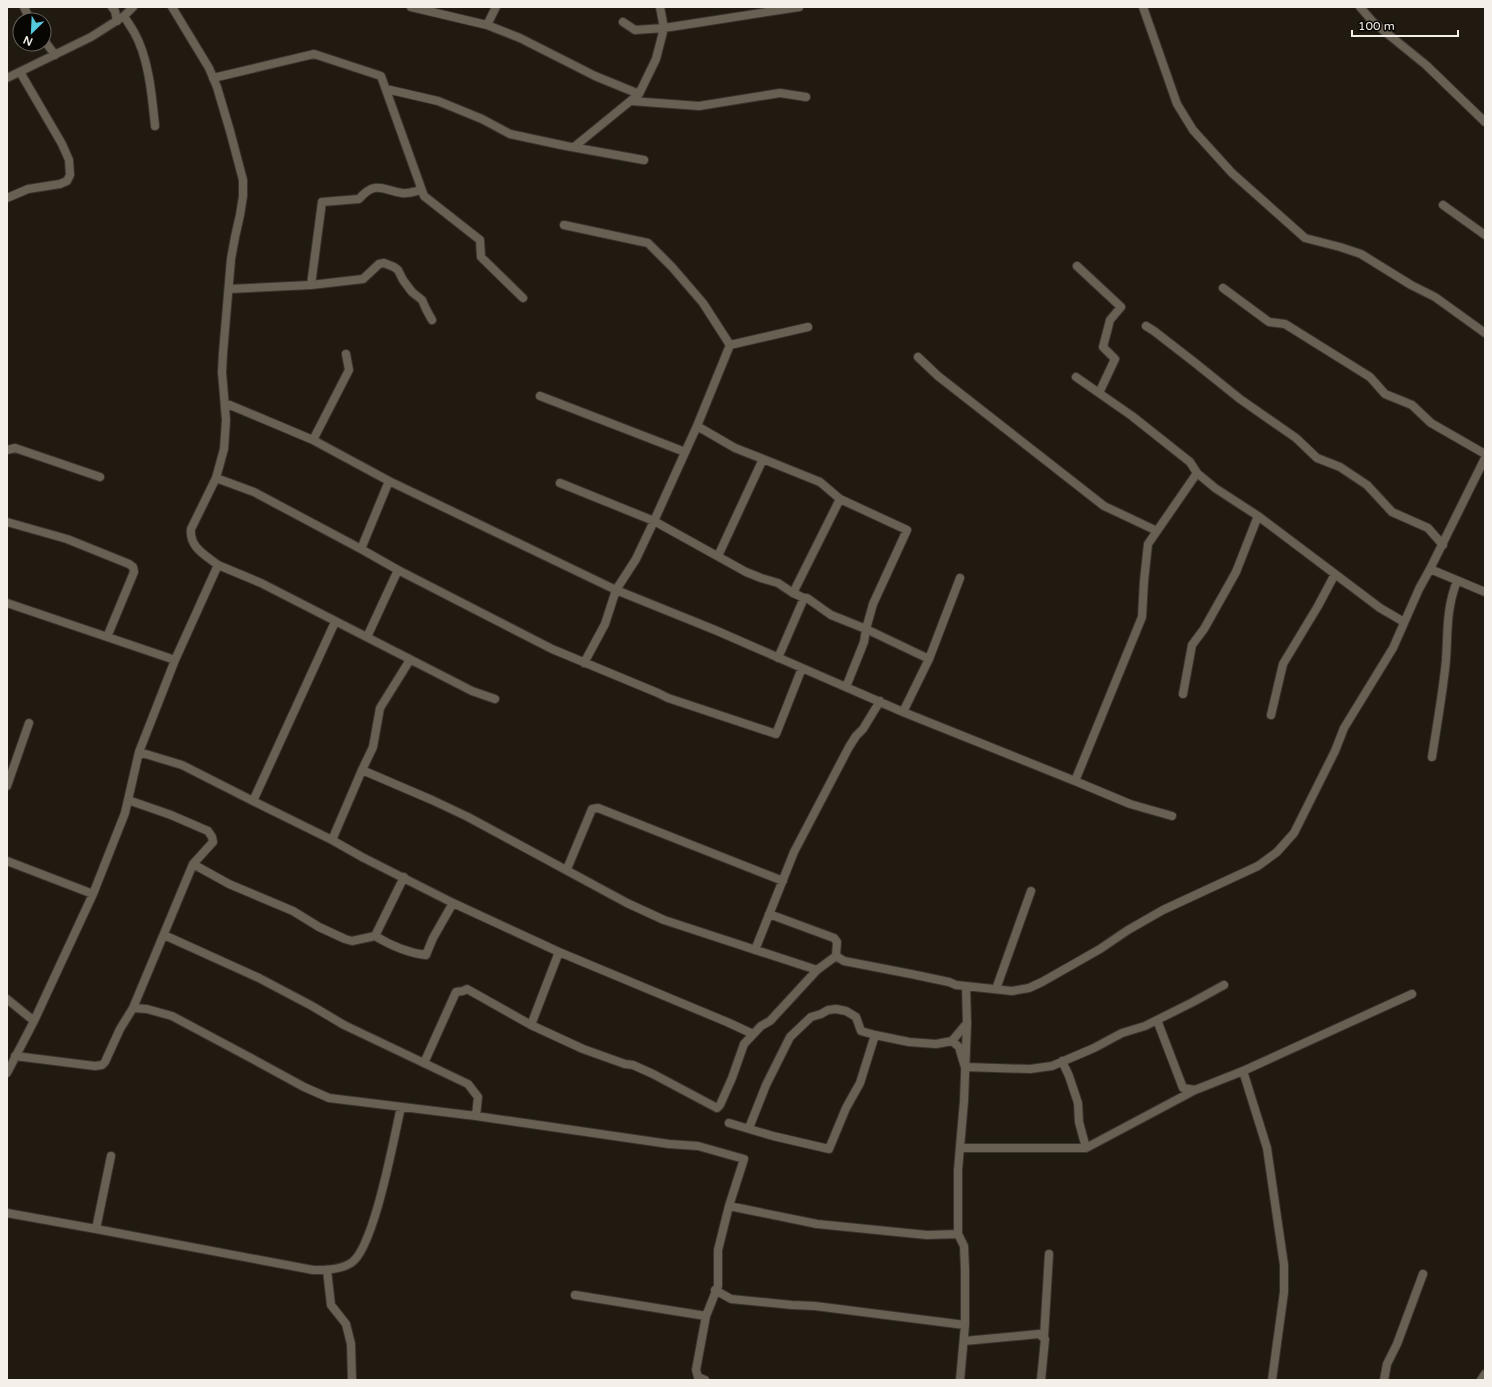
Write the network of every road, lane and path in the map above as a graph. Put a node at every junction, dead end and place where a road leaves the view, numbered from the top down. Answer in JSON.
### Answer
{"nodes":[{"id":1,"x":112,"y":7,"type":"edge"},
{"id":2,"x":133,"y":7,"type":"edge"},
{"id":3,"x":172,"y":7,"type":"edge"},
{"id":4,"x":411,"y":7,"type":"edge"},
{"id":5,"x":496,"y":7,"type":"edge"},
{"id":6,"x":660,"y":7,"type":"edge"},
{"id":7,"x":799,"y":7,"type":"edge"},
{"id":8,"x":1143,"y":7,"type":"edge"},
{"id":9,"x":1360,"y":7,"type":"edge"},
{"id":10,"x":124,"y":16,"type":"junction"},
{"id":11,"x":117,"y":21,"type":"junction"},
{"id":12,"x":623,"y":22,"type":"dead end"},
{"id":13,"x":487,"y":25,"type":"junction"},
{"id":14,"x":664,"y":28,"type":"junction"},
{"id":15,"x":52,"y":51,"type":"edge"},
{"id":16,"x":55,"y":55,"type":"junction"},
{"id":17,"x":20,"y":72,"type":"junction"},
{"id":18,"x":7,"y":78,"type":"edge"},
{"id":19,"x":213,"y":78,"type":"junction"},
{"id":20,"x":386,"y":90,"type":"junction"},
{"id":21,"x":640,"y":94,"type":"junction"},
{"id":22,"x":806,"y":97,"type":"dead end"},
{"id":23,"x":631,"y":101,"type":"junction"},
{"id":24,"x":1485,"y":122,"type":"edge"},
{"id":25,"x":155,"y":126,"type":"dead end"},
{"id":26,"x":574,"y":147,"type":"junction"},
{"id":27,"x":644,"y":160,"type":"dead end"},
{"id":28,"x":422,"y":190,"type":"junction"},
{"id":29,"x":7,"y":198,"type":"edge"},
{"id":30,"x":1443,"y":205,"type":"dead end"},
{"id":31,"x":564,"y":225,"type":"dead end"},
{"id":32,"x":1485,"y":235,"type":"edge"},
{"id":33,"x":1077,"y":266,"type":"dead end"},
{"id":34,"x":311,"y":285,"type":"junction"},
{"id":35,"x":1224,"y":288,"type":"dead end"},
{"id":36,"x":229,"y":289,"type":"junction"},
{"id":37,"x":523,"y":298,"type":"dead end"},
{"id":38,"x":432,"y":320,"type":"dead end"},
{"id":39,"x":1146,"y":326,"type":"dead end"},
{"id":40,"x":808,"y":327,"type":"dead end"},
{"id":41,"x":1485,"y":333,"type":"edge"},
{"id":42,"x":730,"y":345,"type":"junction"},
{"id":43,"x":346,"y":354,"type":"dead end"},
{"id":44,"x":918,"y":356,"type":"dead end"},
{"id":45,"x":1076,"y":377,"type":"dead end"},
{"id":46,"x":1099,"y":393,"type":"junction"},
{"id":47,"x":540,"y":396,"type":"dead end"},
{"id":48,"x":225,"y":403,"type":"junction"},
{"id":49,"x":697,"y":426,"type":"junction"},
{"id":50,"x":313,"y":440,"type":"junction"},
{"id":51,"x":7,"y":450,"type":"edge"},
{"id":52,"x":685,"y":452,"type":"junction"},
{"id":53,"x":1485,"y":454,"type":"edge"},
{"id":54,"x":1485,"y":458,"type":"edge"},
{"id":55,"x":763,"y":459,"type":"junction"},
{"id":56,"x":1196,"y":473,"type":"junction"},
{"id":57,"x":100,"y":477,"type":"dead end"},
{"id":58,"x":216,"y":478,"type":"junction"},
{"id":59,"x":389,"y":481,"type":"junction"},
{"id":60,"x":560,"y":483,"type":"dead end"},
{"id":61,"x":840,"y":499,"type":"junction"},
{"id":62,"x":1258,"y":516,"type":"junction"},
{"id":63,"x":654,"y":521,"type":"junction"},
{"id":64,"x":7,"y":522,"type":"edge"},
{"id":65,"x":1157,"y":531,"type":"junction"},
{"id":66,"x":1443,"y":545,"type":"junction"},
{"id":67,"x":362,"y":549,"type":"junction"},
{"id":68,"x":718,"y":556,"type":"junction"},
{"id":69,"x":218,"y":565,"type":"junction"},
{"id":70,"x":398,"y":570,"type":"junction"},
{"id":71,"x":1430,"y":570,"type":"junction"},
{"id":72,"x":1335,"y":574,"type":"junction"},
{"id":73,"x":960,"y":578,"type":"dead end"},
{"id":74,"x":1457,"y":581,"type":"junction"},
{"id":75,"x":616,"y":590,"type":"junction"},
{"id":76,"x":1485,"y":592,"type":"edge"},
{"id":77,"x":793,"y":593,"type":"junction"},
{"id":78,"x":804,"y":598,"type":"junction"},
{"id":79,"x":7,"y":603,"type":"edge"},
{"id":80,"x":335,"y":622,"type":"junction"},
{"id":81,"x":1404,"y":622,"type":"junction"},
{"id":82,"x":866,"y":629,"type":"junction"},
{"id":83,"x":106,"y":637,"type":"junction"},
{"id":84,"x":367,"y":637,"type":"junction"},
{"id":85,"x":408,"y":658,"type":"junction"},
{"id":86,"x":778,"y":658,"type":"junction"},
{"id":87,"x":929,"y":659,"type":"junction"},
{"id":88,"x":175,"y":660,"type":"junction"},
{"id":89,"x":584,"y":663,"type":"junction"},
{"id":90,"x":802,"y":668,"type":"junction"},
{"id":91,"x":846,"y":687,"type":"junction"},
{"id":92,"x":1183,"y":694,"type":"dead end"},
{"id":93,"x":495,"y":699,"type":"dead end"},
{"id":94,"x":880,"y":701,"type":"junction"},
{"id":95,"x":903,"y":712,"type":"junction"},
{"id":96,"x":1271,"y":715,"type":"dead end"},
{"id":97,"x":29,"y":723,"type":"dead end"},
{"id":98,"x":139,"y":752,"type":"junction"},
{"id":99,"x":1432,"y":757,"type":"dead end"},
{"id":100,"x":362,"y":770,"type":"junction"},
{"id":101,"x":1075,"y":781,"type":"junction"},
{"id":102,"x":7,"y":786,"type":"edge"},
{"id":103,"x":128,"y":800,"type":"junction"},
{"id":104,"x":253,"y":801,"type":"junction"},
{"id":105,"x":1172,"y":816,"type":"dead end"},
{"id":106,"x":332,"y":840,"type":"junction"},
{"id":107,"x":7,"y":861,"type":"edge"},
{"id":108,"x":193,"y":864,"type":"junction"},
{"id":109,"x":567,"y":869,"type":"junction"},
{"id":110,"x":404,"y":877,"type":"junction"},
{"id":111,"x":783,"y":881,"type":"junction"},
{"id":112,"x":1031,"y":891,"type":"dead end"},
{"id":113,"x":93,"y":894,"type":"junction"},
{"id":114,"x":453,"y":903,"type":"junction"},
{"id":115,"x":769,"y":914,"type":"junction"},
{"id":116,"x":164,"y":935,"type":"junction"},
{"id":117,"x":375,"y":936,"type":"junction"},
{"id":118,"x":755,"y":950,"type":"junction"},
{"id":119,"x":560,"y":952,"type":"junction"},
{"id":120,"x":836,"y":956,"type":"junction"},
{"id":121,"x":817,"y":970,"type":"junction"},
{"id":122,"x":1224,"y":985,"type":"dead end"},
{"id":123,"x":966,"y":986,"type":"junction"},
{"id":124,"x":996,"y":989,"type":"junction"},
{"id":125,"x":1412,"y":994,"type":"dead end"},
{"id":126,"x":7,"y":999,"type":"edge"},
{"id":127,"x":133,"y":1008,"type":"junction"},
{"id":128,"x":1157,"y":1020,"type":"junction"},
{"id":129,"x":34,"y":1021,"type":"junction"},
{"id":130,"x":967,"y":1023,"type":"junction"},
{"id":131,"x":531,"y":1025,"type":"junction"},
{"id":132,"x":753,"y":1034,"type":"junction"},
{"id":133,"x":875,"y":1035,"type":"junction"},
{"id":134,"x":952,"y":1041,"type":"junction"},
{"id":135,"x":16,"y":1056,"type":"junction"},
{"id":136,"x":1062,"y":1061,"type":"junction"},
{"id":137,"x":424,"y":1063,"type":"junction"},
{"id":138,"x":965,"y":1067,"type":"junction"},
{"id":139,"x":1244,"y":1071,"type":"junction"},
{"id":140,"x":7,"y":1073,"type":"edge"},
{"id":141,"x":1195,"y":1090,"type":"junction"},
{"id":142,"x":401,"y":1107,"type":"junction"},
{"id":143,"x":476,"y":1116,"type":"junction"},
{"id":144,"x":729,"y":1123,"type":"dead end"},
{"id":145,"x":749,"y":1128,"type":"junction"},
{"id":146,"x":960,"y":1148,"type":"junction"},
{"id":147,"x":1086,"y":1148,"type":"junction"},
{"id":148,"x":111,"y":1156,"type":"dead end"},
{"id":149,"x":729,"y":1206,"type":"junction"},
{"id":150,"x":7,"y":1213,"type":"edge"},
{"id":151,"x":96,"y":1228,"type":"junction"},
{"id":152,"x":958,"y":1234,"type":"junction"},
{"id":153,"x":1049,"y":1254,"type":"dead end"},
{"id":154,"x":327,"y":1270,"type":"junction"},
{"id":155,"x":1423,"y":1274,"type":"dead end"},
{"id":156,"x":715,"y":1290,"type":"junction"},
{"id":157,"x":575,"y":1295,"type":"dead end"},
{"id":158,"x":706,"y":1316,"type":"junction"},
{"id":159,"x":965,"y":1325,"type":"junction"},
{"id":160,"x":1044,"y":1337,"type":"junction"},
{"id":161,"x":964,"y":1341,"type":"junction"},
{"id":162,"x":696,"y":1370,"type":"junction"},
{"id":163,"x":1485,"y":1374,"type":"edge"},
{"id":164,"x":352,"y":1380,"type":"edge"},
{"id":165,"x":695,"y":1380,"type":"edge"},
{"id":166,"x":705,"y":1380,"type":"edge"},
{"id":167,"x":960,"y":1380,"type":"edge"},
{"id":168,"x":1041,"y":1380,"type":"edge"},
{"id":169,"x":1272,"y":1380,"type":"edge"},
{"id":170,"x":1384,"y":1380,"type":"edge"},
{"id":171,"x":1481,"y":1380,"type":"edge"}],
"edges":[{"from":1,"to":11,"type":"street"},
{"from":2,"to":10,"type":"street"},
{"from":3,"to":19,"type":"street"},
{"from":4,"to":13,"type":"street"},
{"from":5,"to":13,"type":"street"},
{"from":6,"to":14,"type":"street"},
{"from":7,"to":14,"type":"street"},
{"from":8,"to":41,"type":"street"},
{"from":9,"to":24,"type":"street"},
{"from":10,"to":11,"type":"street"},
{"from":10,"to":25,"type":"street"},
{"from":11,"to":16,"type":"street"},
{"from":12,"to":14,"type":"street"},
{"from":13,"to":21,"type":"street"},
{"from":14,"to":21,"type":"street"},
{"from":15,"to":16,"type":"street"},
{"from":16,"to":17,"type":"street"},
{"from":17,"to":18,"type":"street"},
{"from":17,"to":29,"type":"street"},
{"from":19,"to":20,"type":"street"},
{"from":19,"to":36,"type":"street"},
{"from":20,"to":26,"type":"street"},
{"from":20,"to":28,"type":"street"},
{"from":21,"to":23,"type":"street"},
{"from":22,"to":23,"type":"street"},
{"from":23,"to":26,"type":"street"},
{"from":26,"to":27,"type":"street"},
{"from":28,"to":34,"type":"street"},
{"from":28,"to":37,"type":"street"},
{"from":30,"to":32,"type":"street"},
{"from":31,"to":42,"type":"street"},
{"from":33,"to":46,"type":"street"},
{"from":34,"to":36,"type":"street"},
{"from":34,"to":38,"type":"street"},
{"from":35,"to":53,"type":"street"},
{"from":36,"to":48,"type":"street"},
{"from":39,"to":66,"type":"street"},
{"from":40,"to":42,"type":"street"},
{"from":42,"to":49,"type":"street"},
{"from":43,"to":50,"type":"street"},
{"from":44,"to":65,"type":"street"},
{"from":45,"to":46,"type":"street"},
{"from":46,"to":56,"type":"street"},
{"from":47,"to":52,"type":"street"},
{"from":48,"to":50,"type":"street"},
{"from":48,"to":58,"type":"street"},
{"from":49,"to":52,"type":"street"},
{"from":49,"to":55,"type":"street"},
{"from":50,"to":59,"type":"street"},
{"from":51,"to":57,"type":"street"},
{"from":52,"to":63,"type":"street"},
{"from":54,"to":66,"type":"street"},
{"from":55,"to":61,"type":"street"},
{"from":55,"to":68,"type":"street"},
{"from":56,"to":62,"type":"street"},
{"from":56,"to":65,"type":"street"},
{"from":58,"to":67,"type":"street"},
{"from":58,"to":69,"type":"street"},
{"from":59,"to":67,"type":"street"},
{"from":59,"to":75,"type":"street"},
{"from":60,"to":63,"type":"street"},
{"from":61,"to":77,"type":"street"},
{"from":61,"to":82,"type":"street"},
{"from":62,"to":72,"type":"street"},
{"from":62,"to":92,"type":"street"},
{"from":63,"to":68,"type":"street"},
{"from":63,"to":75,"type":"street"},
{"from":64,"to":83,"type":"street"},
{"from":65,"to":101,"type":"street"},
{"from":66,"to":71,"type":"street"},
{"from":67,"to":70,"type":"street"},
{"from":68,"to":77,"type":"street"},
{"from":69,"to":80,"type":"street"},
{"from":69,"to":88,"type":"street"},
{"from":70,"to":84,"type":"street"},
{"from":70,"to":89,"type":"street"},
{"from":71,"to":74,"type":"street"},
{"from":71,"to":81,"type":"street"},
{"from":72,"to":81,"type":"street"},
{"from":72,"to":96,"type":"street"},
{"from":73,"to":87,"type":"street"},
{"from":74,"to":76,"type":"street"},
{"from":74,"to":99,"type":"street"},
{"from":75,"to":86,"type":"street"},
{"from":75,"to":89,"type":"street"},
{"from":77,"to":78,"type":"street"},
{"from":78,"to":82,"type":"street"},
{"from":78,"to":86,"type":"street"},
{"from":79,"to":83,"type":"street"},
{"from":80,"to":84,"type":"street"},
{"from":80,"to":104,"type":"street"},
{"from":81,"to":124,"type":"street"},
{"from":82,"to":87,"type":"street"},
{"from":82,"to":91,"type":"street"},
{"from":83,"to":88,"type":"street"},
{"from":84,"to":85,"type":"street"},
{"from":85,"to":93,"type":"street"},
{"from":85,"to":100,"type":"street"},
{"from":86,"to":90,"type":"street"},
{"from":87,"to":95,"type":"street"},
{"from":88,"to":98,"type":"street"},
{"from":89,"to":90,"type":"street"},
{"from":90,"to":91,"type":"street"},
{"from":91,"to":94,"type":"street"},
{"from":94,"to":95,"type":"street"},
{"from":94,"to":111,"type":"street"},
{"from":95,"to":101,"type":"street"},
{"from":97,"to":102,"type":"street"},
{"from":98,"to":103,"type":"street"},
{"from":98,"to":104,"type":"street"},
{"from":100,"to":106,"type":"street"},
{"from":100,"to":109,"type":"street"},
{"from":101,"to":105,"type":"street"},
{"from":103,"to":108,"type":"street"},
{"from":103,"to":113,"type":"street"},
{"from":104,"to":106,"type":"street"},
{"from":106,"to":110,"type":"street"},
{"from":107,"to":113,"type":"street"},
{"from":108,"to":116,"type":"street"},
{"from":108,"to":117,"type":"street"},
{"from":109,"to":111,"type":"street"},
{"from":109,"to":118,"type":"street"},
{"from":110,"to":114,"type":"street"},
{"from":110,"to":117,"type":"street"},
{"from":111,"to":115,"type":"street"},
{"from":112,"to":124,"type":"street"},
{"from":113,"to":129,"type":"street"},
{"from":114,"to":117,"type":"street"},
{"from":114,"to":119,"type":"street"},
{"from":115,"to":118,"type":"street"},
{"from":115,"to":120,"type":"street"},
{"from":116,"to":127,"type":"street"},
{"from":116,"to":137,"type":"street"},
{"from":118,"to":121,"type":"street"},
{"from":119,"to":131,"type":"street"},
{"from":119,"to":132,"type":"street"},
{"from":120,"to":121,"type":"street"},
{"from":120,"to":123,"type":"street"},
{"from":121,"to":132,"type":"street"},
{"from":122,"to":128,"type":"street"},
{"from":123,"to":124,"type":"street"},
{"from":123,"to":130,"type":"street"},
{"from":125,"to":139,"type":"street"},
{"from":126,"to":129,"type":"street"},
{"from":127,"to":135,"type":"street"},
{"from":127,"to":142,"type":"street"},
{"from":128,"to":136,"type":"street"},
{"from":128,"to":141,"type":"street"},
{"from":129,"to":135,"type":"street"},
{"from":130,"to":134,"type":"street"},
{"from":130,"to":138,"type":"street"},
{"from":131,"to":132,"type":"street"},
{"from":131,"to":137,"type":"street"},
{"from":133,"to":134,"type":"street"},
{"from":133,"to":145,"type":"street"},
{"from":133,"to":145,"type":"street"},
{"from":134,"to":138,"type":"street"},
{"from":135,"to":140,"type":"street"},
{"from":136,"to":138,"type":"street"},
{"from":136,"to":147,"type":"street"},
{"from":137,"to":143,"type":"street"},
{"from":138,"to":146,"type":"street"},
{"from":139,"to":141,"type":"street"},
{"from":139,"to":169,"type":"street"},
{"from":141,"to":147,"type":"street"},
{"from":142,"to":143,"type":"street"},
{"from":142,"to":154,"type":"street"},
{"from":143,"to":149,"type":"street"},
{"from":144,"to":145,"type":"street"},
{"from":146,"to":147,"type":"street"},
{"from":146,"to":152,"type":"street"},
{"from":148,"to":151,"type":"street"},
{"from":149,"to":152,"type":"street"},
{"from":149,"to":156,"type":"street"},
{"from":150,"to":151,"type":"street"},
{"from":151,"to":154,"type":"street"},
{"from":152,"to":159,"type":"street"},
{"from":153,"to":160,"type":"street"},
{"from":154,"to":164,"type":"street"},
{"from":155,"to":170,"type":"street"},
{"from":156,"to":158,"type":"street"},
{"from":156,"to":159,"type":"street"},
{"from":157,"to":158,"type":"street"},
{"from":158,"to":162,"type":"street"},
{"from":159,"to":161,"type":"street"},
{"from":160,"to":161,"type":"street"},
{"from":160,"to":168,"type":"street"},
{"from":161,"to":167,"type":"street"},
{"from":162,"to":165,"type":"street"},
{"from":162,"to":166,"type":"street"},
{"from":163,"to":171,"type":"street"}]}
